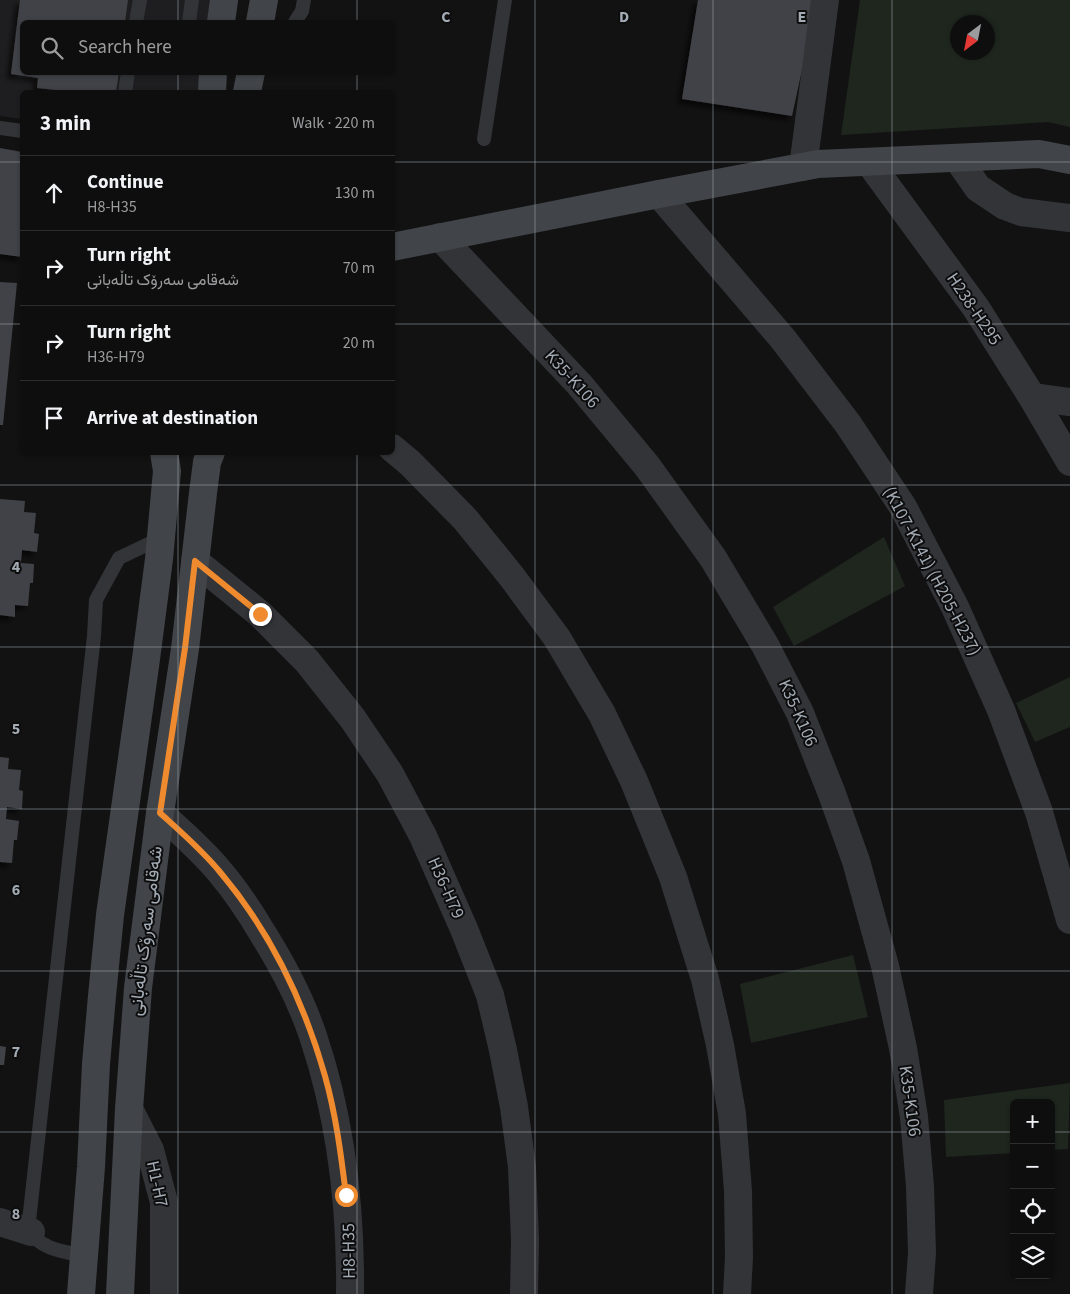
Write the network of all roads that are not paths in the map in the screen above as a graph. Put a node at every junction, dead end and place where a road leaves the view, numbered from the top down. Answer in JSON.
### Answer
{"nodes":[{"id":1,"x":140,"y":0,"type":"edge"},
{"id":2,"x":192,"y":0,"type":"edge"},
{"id":3,"x":224,"y":0,"type":"edge"},
{"id":4,"x":264,"y":0,"type":"edge"},
{"id":5,"x":304,"y":0,"type":"edge"},
{"id":6,"x":504,"y":0,"type":"edge"},
{"id":7,"x":825,"y":0,"type":"edge"},
{"id":8,"x":136,"y":20,"type":"edge"},
{"id":9,"x":189,"y":20,"type":"edge"},
{"id":10,"x":221,"y":20,"type":"edge"},
{"id":11,"x":260,"y":20,"type":"edge"},
{"id":12,"x":297,"y":20,"type":"edge"},
{"id":13,"x":128,"y":75,"type":"edge"},
{"id":14,"x":213,"y":75,"type":"edge"},
{"id":15,"x":250,"y":75,"type":"edge"},
{"id":16,"x":125,"y":90,"type":"edge"},
{"id":17,"x":212,"y":90,"type":"edge"},
{"id":18,"x":246,"y":90,"type":"edge"},
{"id":19,"x":0,"y":128,"type":"edge"},
{"id":20,"x":20,"y":131,"type":"edge"},
{"id":21,"x":484,"y":139,"type":"dead end"},
{"id":22,"x":957,"y":158,"type":"junction"},
{"id":23,"x":1070,"y":160,"type":"edge"},
{"id":24,"x":869,"y":162,"type":"junction"},
{"id":25,"x":803,"y":167,"type":"junction"},
{"id":26,"x":659,"y":194,"type":"junction"},
{"id":27,"x":1070,"y":218,"type":"edge"},
{"id":28,"x":440,"y":237,"type":"junction"},
{"id":29,"x":395,"y":246,"type":"edge"},
{"id":30,"x":1032,"y":398,"type":"junction"},
{"id":31,"x":1070,"y":402,"type":"edge"},
{"id":32,"x":395,"y":450,"type":"edge"},
{"id":33,"x":164,"y":455,"type":"edge"},
{"id":34,"x":210,"y":455,"type":"edge"},
{"id":35,"x":1070,"y":462,"type":"edge"},
{"id":36,"x":161,"y":538,"type":"junction"},
{"id":37,"x":195,"y":561,"type":"junction"},
{"id":38,"x":160,"y":813,"type":"junction"},
{"id":39,"x":1070,"y":920,"type":"edge"},
{"id":40,"x":129,"y":1109,"type":"junction"},
{"id":41,"x":0,"y":1222,"type":"edge"},
{"id":42,"x":31,"y":1232,"type":"junction"},
{"id":43,"x":84,"y":1256,"type":"junction"},
{"id":44,"x":82,"y":1294,"type":"edge"},
{"id":45,"x":120,"y":1294,"type":"edge"},
{"id":46,"x":164,"y":1294,"type":"edge"},
{"id":47,"x":350,"y":1294,"type":"edge"},
{"id":48,"x":524,"y":1294,"type":"edge"},
{"id":49,"x":738,"y":1294,"type":"edge"},
{"id":50,"x":920,"y":1294,"type":"edge"}],
"edges":[{"from":1,"to":8,"type":"lane"},
{"from":2,"to":9,"type":"lane"},
{"from":3,"to":10,"type":"street"},
{"from":4,"to":11,"type":"street"},
{"from":5,"to":12,"type":"lane"},
{"from":6,"to":21,"type":"lane"},
{"from":7,"to":25,"type":"street"},
{"from":13,"to":16,"type":"lane"},
{"from":14,"to":17,"type":"street"},
{"from":15,"to":18,"type":"street"},
{"from":19,"to":20,"type":"lane"},
{"from":22,"to":23,"type":"street"},
{"from":22,"to":24,"type":"street"},
{"from":22,"to":27,"type":"street"},
{"from":24,"to":25,"type":"street"},
{"from":24,"to":30,"type":"street","name":"H238-H295"},
{"from":25,"to":26,"type":"street"},
{"from":26,"to":28,"type":"street"},
{"from":26,"to":39,"type":"street","name":"(K107-K141) (H205-H237)"},
{"from":28,"to":29,"type":"street"},
{"from":28,"to":50,"type":"street","name":"K35-K106"},
{"from":30,"to":31,"type":"street"},
{"from":30,"to":35,"type":"street","name":"H238-H295"},
{"from":32,"to":49,"type":"street"},
{"from":33,"to":36,"type":"street","name":"شەقامی سەرۆک تاڵەبانی"},
{"from":34,"to":37,"type":"street","name":"شەقامی سەرۆک تاڵەبانی"},
{"from":36,"to":42,"type":"lane"},
{"from":36,"to":43,"type":"street","name":"شەقامی سەرۆک تاڵەبانی"},
{"from":37,"to":38,"type":"street","name":"شەقامی سەرۆک تاڵەبانی"},
{"from":37,"to":48,"type":"street","name":"H36-H79"},
{"from":38,"to":40,"type":"street","name":"شەقامی سەرۆک تاڵەبانی"},
{"from":38,"to":47,"type":"street","name":"H8-H35"},
{"from":40,"to":45,"type":"street","name":"شەقامی سەرۆک تاڵەبانی"},
{"from":40,"to":46,"type":"street","name":"H1-H7"},
{"from":41,"to":42,"type":"street"},
{"from":42,"to":43,"type":"lane"},
{"from":43,"to":44,"type":"street","name":"شەقامی سەرۆک تاڵەبانی"}]}
